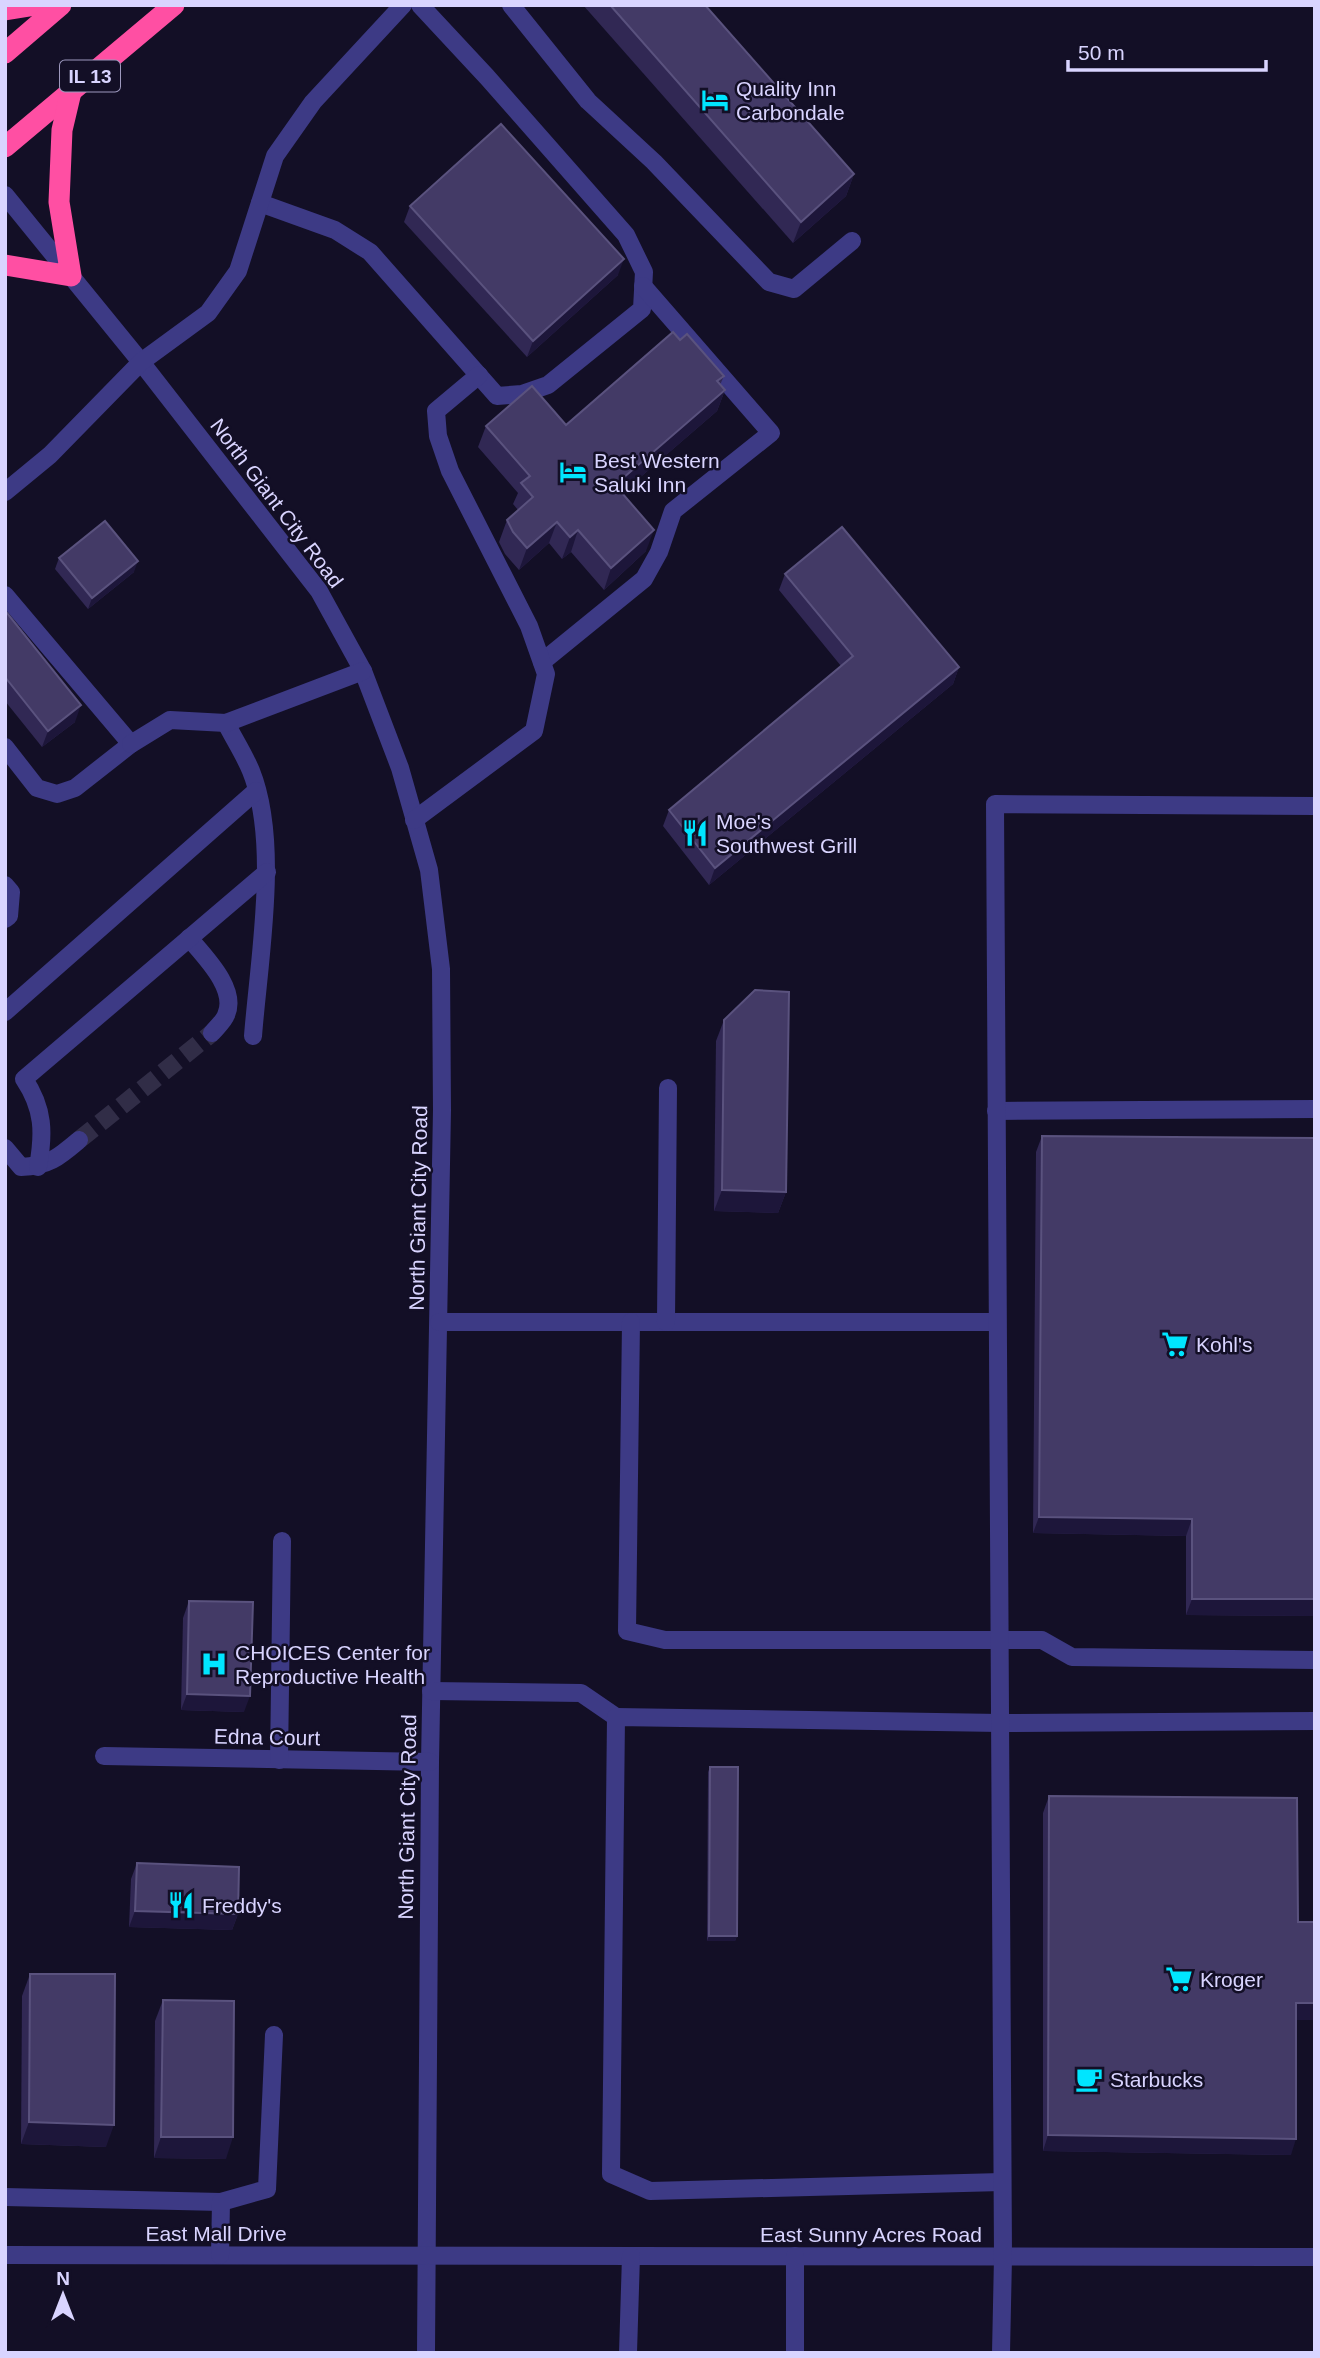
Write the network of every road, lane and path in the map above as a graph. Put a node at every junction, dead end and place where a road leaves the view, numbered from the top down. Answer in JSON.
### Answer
{"nodes":[{"id":1,"x":36,"y":5,"type":"edge"},
{"id":2,"x":61,"y":5,"type":"edge"},
{"id":3,"x":174,"y":5,"type":"edge"},
{"id":4,"x":402,"y":5,"type":"edge"},
{"id":5,"x":420,"y":5,"type":"edge"},
{"id":6,"x":511,"y":5,"type":"edge"},
{"id":7,"x":5,"y":10,"type":"edge"},
{"id":8,"x":5,"y":53,"type":"edge"},
{"id":9,"x":71,"y":92,"type":"junction"},
{"id":10,"x":5,"y":147,"type":"edge"},
{"id":11,"x":5,"y":195,"type":"edge"},
{"id":12,"x":260,"y":203,"type":"junction"},
{"id":13,"x":852,"y":241,"type":"dead end"},
{"id":14,"x":5,"y":265,"type":"edge"},
{"id":15,"x":71,"y":276,"type":"junction"},
{"id":16,"x":643,"y":286,"type":"junction"},
{"id":17,"x":141,"y":362,"type":"junction"},
{"id":18,"x":479,"y":375,"type":"junction"},
{"id":19,"x":5,"y":492,"type":"edge"},
{"id":20,"x":5,"y":595,"type":"edge"},
{"id":21,"x":542,"y":662,"type":"junction"},
{"id":22,"x":363,"y":671,"type":"junction"},
{"id":23,"x":226,"y":723,"type":"junction"},
{"id":24,"x":131,"y":744,"type":"junction"},
{"id":25,"x":5,"y":747,"type":"edge"},
{"id":26,"x":256,"y":791,"type":"junction"},
{"id":27,"x":1315,"y":806,"type":"edge"},
{"id":28,"x":414,"y":820,"type":"junction"},
{"id":29,"x":267,"y":872,"type":"junction"},
{"id":30,"x":5,"y":885,"type":"edge"},
{"id":31,"x":5,"y":919,"type":"edge"},
{"id":32,"x":189,"y":938,"type":"junction"},
{"id":33,"x":5,"y":1012,"type":"edge"},
{"id":34,"x":212,"y":1033,"type":"tunnel mouth"},
{"id":35,"x":253,"y":1036,"type":"dead end"},
{"id":36,"x":668,"y":1088,"type":"dead end"},
{"id":37,"x":1315,"y":1109,"type":"edge"},
{"id":38,"x":996,"y":1111,"type":"junction"},
{"id":39,"x":79,"y":1140,"type":"tunnel mouth"},
{"id":40,"x":5,"y":1148,"type":"edge"},
{"id":41,"x":38,"y":1167,"type":"junction"},
{"id":42,"x":439,"y":1322,"type":"junction"},
{"id":43,"x":631,"y":1322,"type":"junction"},
{"id":44,"x":666,"y":1322,"type":"junction"},
{"id":45,"x":996,"y":1322,"type":"junction"},
{"id":46,"x":282,"y":1541,"type":"dead end"},
{"id":47,"x":999,"y":1638,"type":"junction"},
{"id":48,"x":1315,"y":1660,"type":"edge"},
{"id":49,"x":431,"y":1691,"type":"junction"},
{"id":50,"x":616,"y":1717,"type":"junction"},
{"id":51,"x":1315,"y":1721,"type":"edge"},
{"id":52,"x":1000,"y":1723,"type":"junction"},
{"id":53,"x":104,"y":1756,"type":"dead end"},
{"id":54,"x":279,"y":1760,"type":"junction"},
{"id":55,"x":430,"y":1762,"type":"junction"},
{"id":56,"x":274,"y":2035,"type":"dead end"},
{"id":57,"x":1002,"y":2182,"type":"junction"},
{"id":58,"x":5,"y":2197,"type":"edge"},
{"id":59,"x":221,"y":2202,"type":"junction"},
{"id":60,"x":5,"y":2255,"type":"edge"},
{"id":61,"x":220,"y":2255,"type":"junction"},
{"id":62,"x":427,"y":2256,"type":"junction"},
{"id":63,"x":631,"y":2256,"type":"junction"},
{"id":64,"x":795,"y":2256,"type":"junction"},
{"id":65,"x":1003,"y":2257,"type":"junction"},
{"id":66,"x":1315,"y":2257,"type":"edge"},
{"id":67,"x":426,"y":2353,"type":"edge"},
{"id":68,"x":628,"y":2353,"type":"edge"},
{"id":69,"x":795,"y":2353,"type":"edge"},
{"id":70,"x":1000,"y":2353,"type":"edge"}],
"edges":[{"from":1,"to":7,"type":"highway"},
{"from":2,"to":8,"type":"highway"},
{"from":3,"to":9,"type":"highway","number":"IL 13"},
{"from":4,"to":12,"type":"street"},
{"from":5,"to":16,"type":"street"},
{"from":6,"to":13,"type":"street"},
{"from":9,"to":10,"type":"highway","number":"IL 13"},
{"from":9,"to":15,"type":"highway"},
{"from":11,"to":15,"type":"street","name":"North Giant City Road"},
{"from":12,"to":17,"type":"street"},
{"from":12,"to":18,"type":"street"},
{"from":14,"to":15,"type":"highway"},
{"from":15,"to":17,"type":"street","name":"North Giant City Road"},
{"from":16,"to":18,"type":"street"},
{"from":16,"to":21,"type":"street"},
{"from":17,"to":19,"type":"street"},
{"from":17,"to":22,"type":"street","name":"North Giant City Road"},
{"from":18,"to":21,"type":"street"},
{"from":20,"to":24,"type":"street"},
{"from":21,"to":28,"type":"street"},
{"from":22,"to":23,"type":"street"},
{"from":22,"to":28,"type":"street","name":"North Giant City Road"},
{"from":23,"to":24,"type":"street"},
{"from":23,"to":26,"type":"street"},
{"from":24,"to":25,"type":"street"},
{"from":26,"to":29,"type":"street"},
{"from":26,"to":33,"type":"street"},
{"from":27,"to":38,"type":"street"},
{"from":28,"to":42,"type":"street","name":"North Giant City Road"},
{"from":29,"to":32,"type":"street"},
{"from":29,"to":35,"type":"street"},
{"from":30,"to":31,"type":"street"},
{"from":32,"to":34,"type":"street"},
{"from":32,"to":41,"type":"street"},
{"from":36,"to":44,"type":"street"},
{"from":37,"to":38,"type":"street"},
{"from":38,"to":45,"type":"street"},
{"from":39,"to":41,"type":"street"},
{"from":40,"to":41,"type":"street"},
{"from":42,"to":43,"type":"street"},
{"from":42,"to":49,"type":"street","name":"North Giant City Road"},
{"from":43,"to":44,"type":"street"},
{"from":43,"to":47,"type":"street"},
{"from":44,"to":45,"type":"street"},
{"from":45,"to":47,"type":"street"},
{"from":46,"to":54,"type":"street"},
{"from":47,"to":48,"type":"street"},
{"from":47,"to":52,"type":"street"},
{"from":49,"to":50,"type":"street"},
{"from":49,"to":55,"type":"street","name":"North Giant City Road"},
{"from":50,"to":52,"type":"street"},
{"from":50,"to":57,"type":"street"},
{"from":51,"to":52,"type":"street"},
{"from":52,"to":57,"type":"street"},
{"from":53,"to":54,"type":"street","name":"Edna Court"},
{"from":54,"to":55,"type":"street","name":"Edna Court"},
{"from":55,"to":62,"type":"street","name":"North Giant City Road"},
{"from":56,"to":59,"type":"street"},
{"from":57,"to":65,"type":"street"},
{"from":58,"to":59,"type":"street"},
{"from":59,"to":61,"type":"street"},
{"from":60,"to":61,"type":"street","name":"East Mall Drive"},
{"from":61,"to":62,"type":"street","name":"East Mall Drive"},
{"from":62,"to":63,"type":"street","name":"East Sunny Acres Road"},
{"from":62,"to":67,"type":"street","name":"North Giant City Road"},
{"from":63,"to":64,"type":"street","name":"East Sunny Acres Road"},
{"from":63,"to":68,"type":"street"},
{"from":64,"to":65,"type":"street","name":"East Sunny Acres Road"},
{"from":64,"to":69,"type":"street"},
{"from":65,"to":66,"type":"street","name":"East Sunny Acres Road"},
{"from":65,"to":70,"type":"street"}]}
